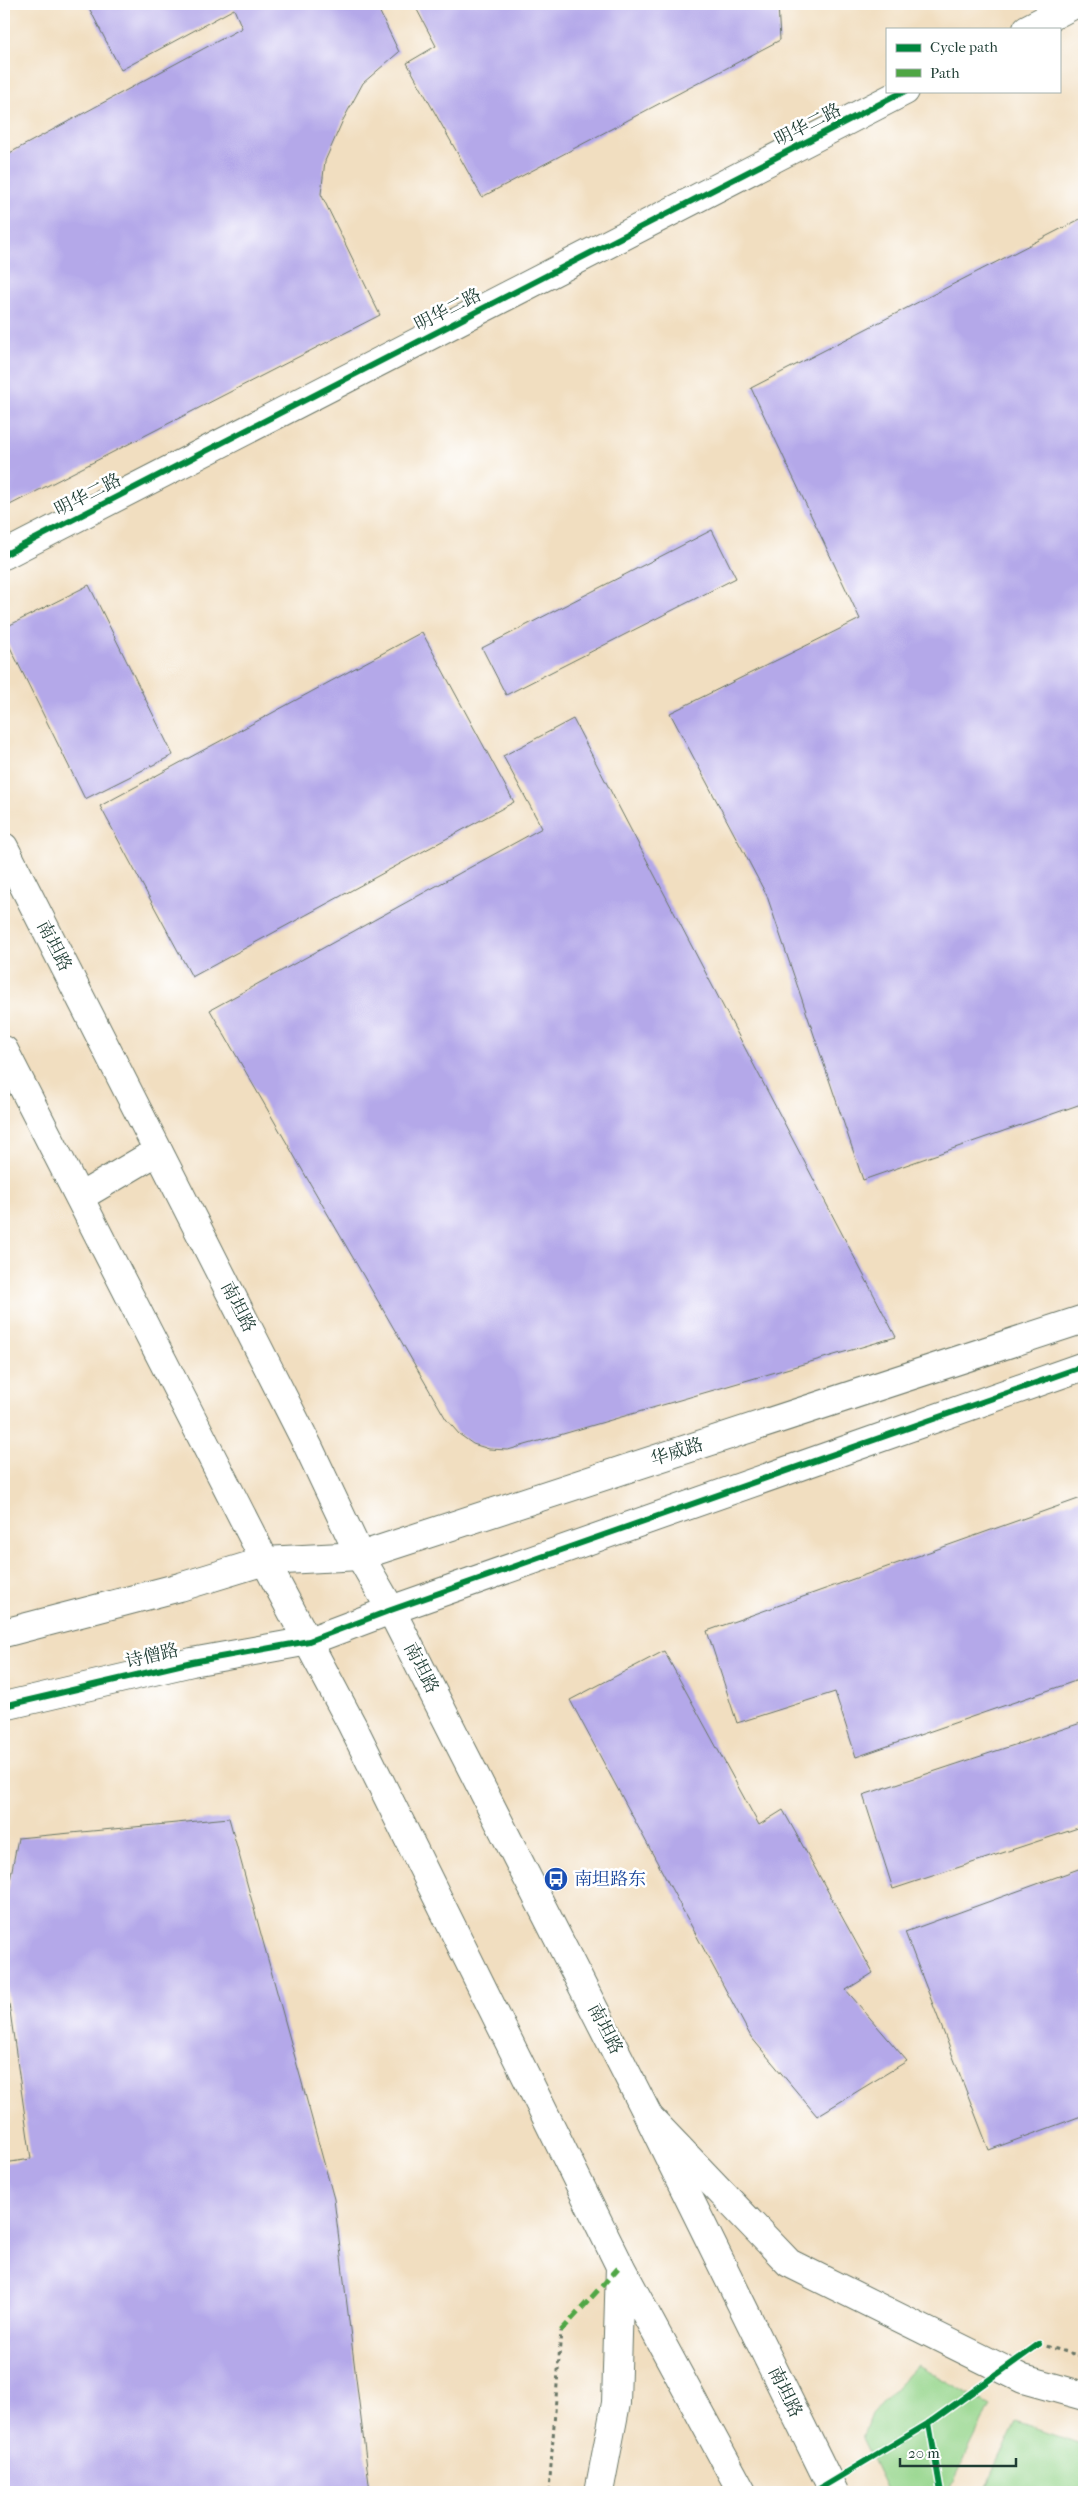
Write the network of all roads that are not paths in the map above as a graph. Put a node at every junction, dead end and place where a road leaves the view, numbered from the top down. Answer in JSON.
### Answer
{"nodes":[{"id":1,"x":1076,"y":4,"type":"edge"},
{"id":2,"x":1029,"y":28,"type":"edge"},
{"id":3,"x":903,"y":92,"type":"edge"},
{"id":4,"x":4,"y":555,"type":"edge"},
{"id":5,"x":4,"y":847,"type":"edge"},
{"id":6,"x":4,"y":1050,"type":"edge"},
{"id":7,"x":158,"y":1151,"type":"junction"},
{"id":8,"x":80,"y":1197,"type":"junction"},
{"id":9,"x":1084,"y":1319,"type":"edge"},
{"id":10,"x":1084,"y":1366,"type":"edge"},
{"id":11,"x":360,"y":1556,"type":"junction"},
{"id":12,"x":265,"y":1561,"type":"junction"},
{"id":13,"x":391,"y":1610,"type":"junction"},
{"id":14,"x":4,"y":1633,"type":"edge"},
{"id":15,"x":310,"y":1641,"type":"junction"},
{"id":16,"x":4,"y":1706,"type":"edge"},
{"id":17,"x":649,"y":2117,"type":"junction"},
{"id":18,"x":620,"y":2266,"type":"junction"},
{"id":19,"x":1084,"y":2396,"type":"edge"},
{"id":20,"x":599,"y":2492,"type":"edge"},
{"id":21,"x":742,"y":2492,"type":"edge"},
{"id":22,"x":834,"y":2492,"type":"edge"}],
"edges":[{"from":1,"to":2,"type":"main road"},
{"from":3,"to":4,"type":"main road","name":"明华二路"},
{"from":5,"to":7,"type":"main road","name":"南坦路"},
{"from":6,"to":8,"type":"main road"},
{"from":7,"to":8,"type":"main road"},
{"from":7,"to":11,"type":"main road","name":"南坦路"},
{"from":8,"to":12,"type":"main road"},
{"from":9,"to":11,"type":"main road","name":"华威路"},
{"from":10,"to":13,"type":"main road","name":"诗僧路"},
{"from":11,"to":12,"type":"main road","name":"华威路"},
{"from":11,"to":13,"type":"main road","name":"南坦路"},
{"from":12,"to":14,"type":"main road"},
{"from":12,"to":15,"type":"main road"},
{"from":13,"to":15,"type":"main road","name":"诗僧路"},
{"from":13,"to":17,"type":"main road","name":"南坦路"},
{"from":15,"to":16,"type":"main road","name":"诗僧路"},
{"from":15,"to":18,"type":"main road"},
{"from":17,"to":19,"type":"main road"},
{"from":17,"to":22,"type":"main road","name":"南坦路"},
{"from":18,"to":20,"type":"main road"},
{"from":18,"to":21,"type":"main road"}]}
